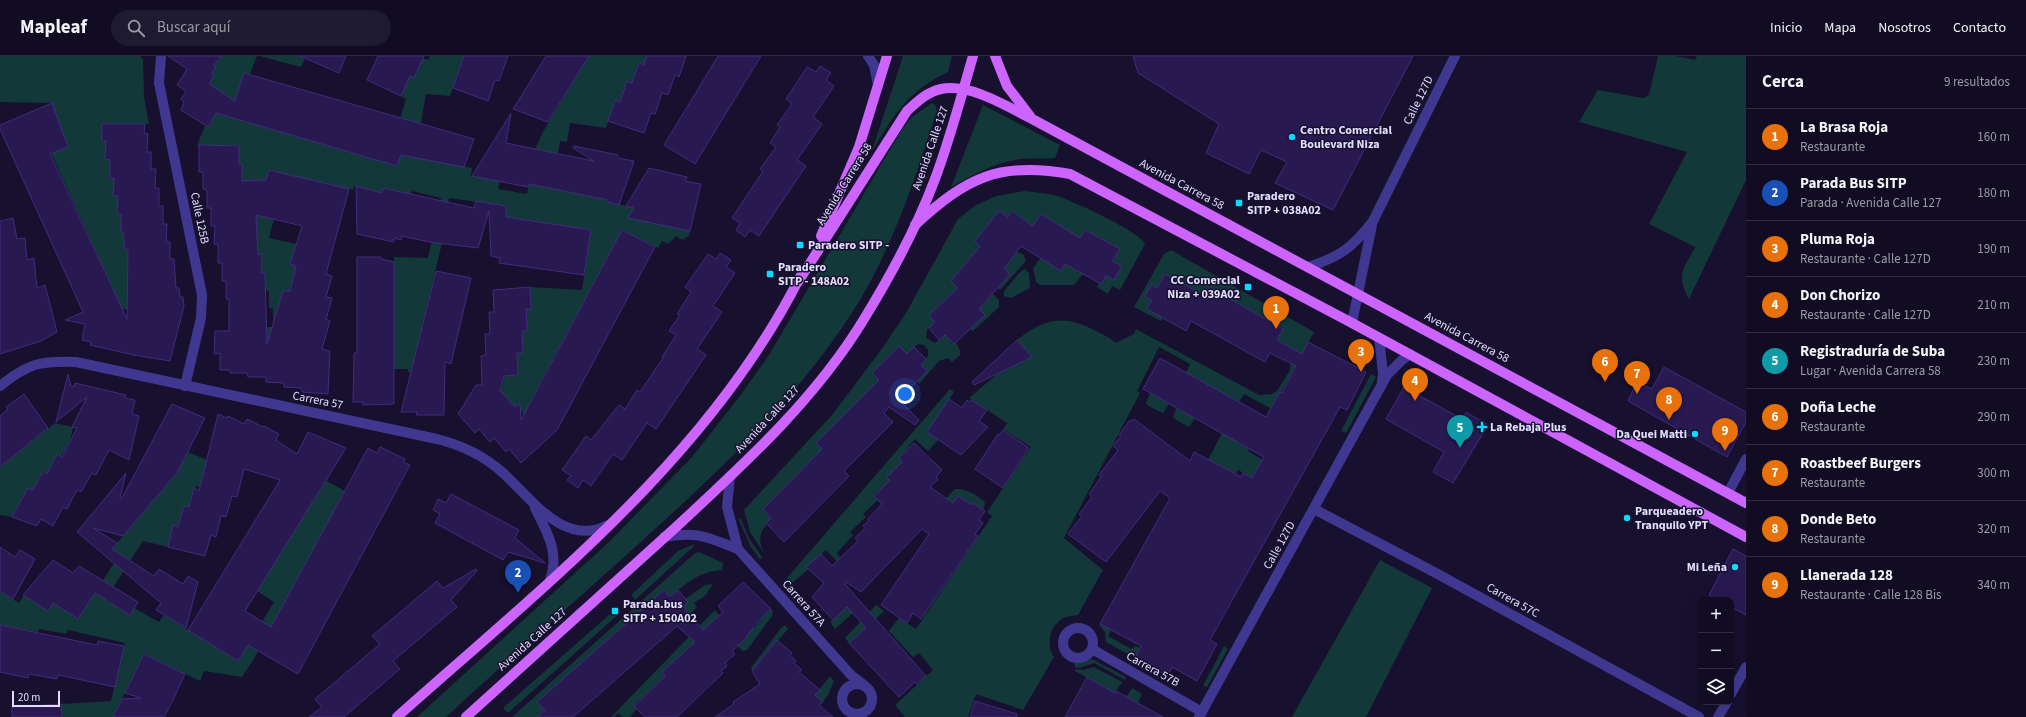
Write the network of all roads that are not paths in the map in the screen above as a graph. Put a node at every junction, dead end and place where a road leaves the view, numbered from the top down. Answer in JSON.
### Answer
{"nodes":[{"id":1,"x":161,"y":56,"type":"edge"},
{"id":2,"x":868,"y":56,"type":"edge"},
{"id":3,"x":887,"y":56,"type":"edge"},
{"id":4,"x":973,"y":56,"type":"edge"},
{"id":5,"x":995,"y":56,"type":"edge"},
{"id":6,"x":1455,"y":56,"type":"edge"},
{"id":7,"x":878,"y":86,"type":"junction"},
{"id":8,"x":963,"y":90,"type":"junction"},
{"id":9,"x":1034,"y":120,"type":"junction"},
{"id":10,"x":1373,"y":221,"type":"junction"},
{"id":11,"x":915,"y":225,"type":"junction"},
{"id":12,"x":1308,"y":267,"type":"junction"},
{"id":13,"x":798,"y":282,"type":"junction"},
{"id":14,"x":1358,"y":293,"type":"junction"},
{"id":15,"x":1352,"y":323,"type":"junction"},
{"id":16,"x":1379,"y":338,"type":"junction"},
{"id":17,"x":1410,"y":354,"type":"junction"},
{"id":18,"x":1382,"y":385,"type":"junction"},
{"id":19,"x":0,"y":386,"type":"edge"},
{"id":20,"x":185,"y":386,"type":"junction"},
{"id":21,"x":1746,"y":459,"type":"edge"},
{"id":22,"x":730,"y":476,"type":"junction"},
{"id":23,"x":1728,"y":493,"type":"junction"},
{"id":24,"x":1746,"y":503,"type":"edge"},
{"id":25,"x":534,"y":506,"type":"junction"},
{"id":26,"x":1314,"y":509,"type":"junction"},
{"id":27,"x":612,"y":523,"type":"junction"},
{"id":28,"x":664,"y":537,"type":"junction"},
{"id":29,"x":1746,"y":537,"type":"edge"},
{"id":30,"x":738,"y":549,"type":"junction"},
{"id":31,"x":550,"y":580,"type":"junction"},
{"id":32,"x":1092,"y":649,"type":"dead end"},
{"id":33,"x":1746,"y":667,"type":"edge"},
{"id":34,"x":851,"y":675,"type":"junction"},
{"id":35,"x":864,"y":686,"type":"junction"},
{"id":36,"x":846,"y":689,"type":"junction"},
{"id":37,"x":1734,"y":689,"type":"edge"},
{"id":38,"x":1725,"y":705,"type":"edge"},
{"id":39,"x":1201,"y":714,"type":"edge"},
{"id":40,"x":397,"y":717,"type":"edge"},
{"id":41,"x":466,"y":717,"type":"edge"},
{"id":42,"x":1699,"y":717,"type":"edge"},
{"id":43,"x":1718,"y":717,"type":"edge"}],
"edges":[{"from":1,"to":20,"type":"street","name":"Calle 125B"},
{"from":2,"to":7,"type":"street"},
{"from":3,"to":7,"type":"main road"},
{"from":4,"to":8,"type":"main road","name":"Avenida Calle 127"},
{"from":5,"to":9,"type":"main road"},
{"from":6,"to":10,"type":"street","name":"Calle 127D"},
{"from":7,"to":13,"type":"main road"},
{"from":8,"to":9,"type":"main road","name":"Avenida Carrera 58"},
{"from":8,"to":11,"type":"main road","name":"Avenida Calle 127"},
{"from":8,"to":13,"type":"main road","name":"Avenida Carrera 58"},
{"from":9,"to":12,"type":"main road","name":"Avenida Carrera 58"},
{"from":10,"to":12,"type":"street","name":"Calle 127D"},
{"from":10,"to":14,"type":"street","name":"Calle 127D"},
{"from":11,"to":15,"type":"main road"},
{"from":11,"to":22,"type":"main road","name":"Avenida Calle 127"},
{"from":12,"to":14,"type":"main road","name":"Avenida Carrera 58"},
{"from":13,"to":27,"type":"main road"},
{"from":14,"to":15,"type":"street","name":"Calle 127D"},
{"from":14,"to":23,"type":"main road","name":"Avenida Carrera 58"},
{"from":15,"to":16,"type":"main road"},
{"from":16,"to":17,"type":"main road"},
{"from":16,"to":18,"type":"street","name":"Calle 127D"},
{"from":17,"to":18,"type":"street","name":"Calle 127D"},
{"from":17,"to":29,"type":"main road"},
{"from":18,"to":26,"type":"street","name":"Calle 127D"},
{"from":19,"to":20,"type":"street","name":"Carrera 57"},
{"from":20,"to":25,"type":"street","name":"Carrera 57"},
{"from":21,"to":23,"type":"street"},
{"from":22,"to":28,"type":"main road","name":"Avenida Calle 127"},
{"from":22,"to":30,"type":"street","name":"Carrera 57A"},
{"from":23,"to":24,"type":"main road","name":"Avenida Carrera 58"},
{"from":25,"to":27,"type":"street","name":"Carrera 57"},
{"from":25,"to":31,"type":"street","name":"Carrera 57"},
{"from":26,"to":39,"type":"street","name":"Calle 127D"},
{"from":26,"to":42,"type":"street","name":"Carrera 57C"},
{"from":27,"to":31,"type":"main road"},
{"from":28,"to":30,"type":"street","name":"Carrera 57A"},
{"from":28,"to":41,"type":"main road","name":"Avenida Calle 127"},
{"from":30,"to":34,"type":"street","name":"Carrera 57A"},
{"from":31,"to":40,"type":"main road"},
{"from":32,"to":39,"type":"street","name":"Carrera 57B"},
{"from":33,"to":37,"type":"street"},
{"from":34,"to":35,"type":"street","name":"Carrera 57A"},
{"from":34,"to":36,"type":"street","name":"Carrera 57A"},
{"from":35,"to":36,"type":"street"},
{"from":35,"to":36,"type":"street","name":"Carrera 57A"},
{"from":38,"to":43,"type":"street"}]}
